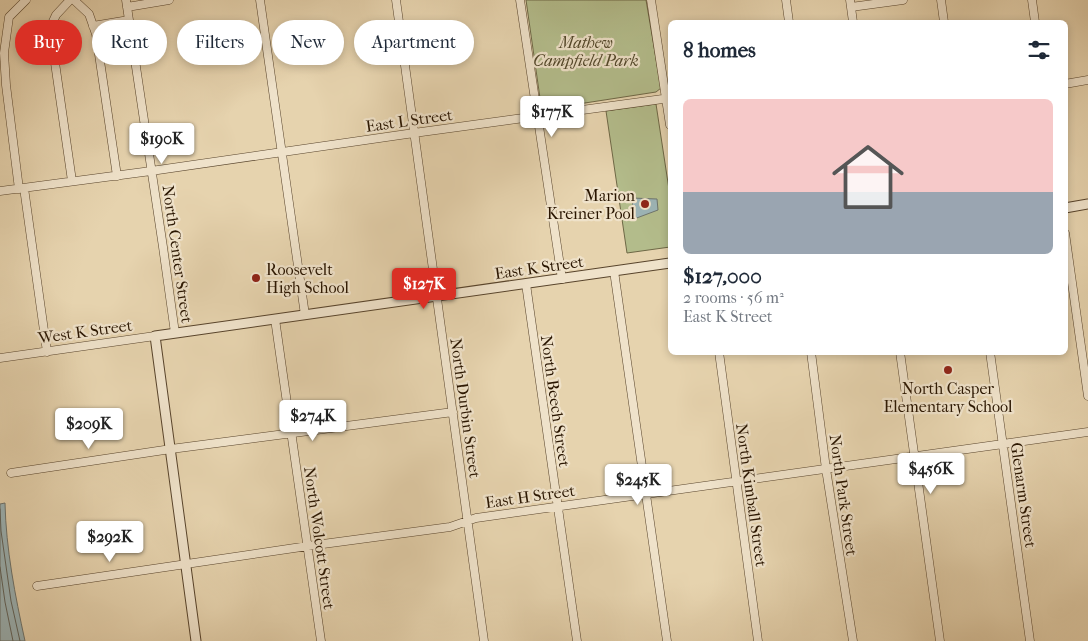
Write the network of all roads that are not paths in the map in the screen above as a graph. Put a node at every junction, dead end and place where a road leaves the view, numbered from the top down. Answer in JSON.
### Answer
{"nodes":[{"id":1,"x":26,"y":0,"type":"edge"},
{"id":2,"x":70,"y":0,"type":"edge"},
{"id":3,"x":74,"y":0,"type":"edge"},
{"id":4,"x":169,"y":0,"type":"edge"},
{"id":5,"x":260,"y":0,"type":"edge"},
{"id":6,"x":396,"y":0,"type":"edge"},
{"id":7,"x":520,"y":0,"type":"edge"},
{"id":8,"x":651,"y":0,"type":"edge"},
{"id":9,"x":786,"y":0,"type":"edge"},
{"id":10,"x":904,"y":0,"type":"edge"},
{"id":11,"x":941,"y":0,"type":"edge"},
{"id":12,"x":1032,"y":0,"type":"edge"},
{"id":13,"x":127,"y":3,"type":"edge"},
{"id":14,"x":851,"y":4,"type":"edge"},
{"id":15,"x":129,"y":20,"type":"edge"},
{"id":16,"x":789,"y":20,"type":"edge"},
{"id":17,"x":853,"y":20,"type":"edge"},
{"id":18,"x":944,"y":20,"type":"edge"},
{"id":19,"x":1035,"y":20,"type":"edge"},
{"id":20,"x":92,"y":23,"type":"edge"},
{"id":21,"x":101,"y":65,"type":"edge"},
{"id":22,"x":136,"y":65,"type":"edge"},
{"id":23,"x":1088,"y":80,"type":"edge"},
{"id":24,"x":1068,"y":83,"type":"edge"},
{"id":25,"x":668,"y":99,"type":"edge"},
{"id":26,"x":537,"y":116,"type":"junction"},
{"id":27,"x":414,"y":133,"type":"junction"},
{"id":28,"x":282,"y":151,"type":"junction"},
{"id":29,"x":151,"y":171,"type":"junction"},
{"id":30,"x":117,"y":176,"type":"junction"},
{"id":31,"x":72,"y":181,"type":"junction"},
{"id":32,"x":22,"y":188,"type":"junction"},
{"id":33,"x":0,"y":191,"type":"edge"},
{"id":34,"x":1088,"y":204,"type":"edge"},
{"id":35,"x":1068,"y":207,"type":"edge"},
{"id":36,"x":1068,"y":254,"type":"edge"},
{"id":37,"x":668,"y":264,"type":"edge"},
{"id":38,"x":614,"y":271,"type":"junction"},
{"id":39,"x":562,"y":279,"type":"junction"},
{"id":40,"x":526,"y":284,"type":"junction"},
{"id":41,"x":437,"y":296,"type":"junction"},
{"id":42,"x":305,"y":315,"type":"junction"},
{"id":43,"x":276,"y":319,"type":"junction"},
{"id":44,"x":175,"y":334,"type":"junction"},
{"id":45,"x":155,"y":336,"type":"junction"},
{"id":46,"x":47,"y":352,"type":"junction"},
{"id":47,"x":718,"y":355,"type":"edge"},
{"id":48,"x":811,"y":355,"type":"edge"},
{"id":49,"x":900,"y":355,"type":"edge"},
{"id":50,"x":990,"y":355,"type":"edge"},
{"id":51,"x":0,"y":358,"type":"edge"},
{"id":52,"x":1088,"y":396,"type":"edge"},
{"id":53,"x":453,"y":412,"type":"junction"},
{"id":54,"x":1088,"y":432,"type":"edge"},
{"id":55,"x":292,"y":433,"type":"junction"},
{"id":56,"x":1004,"y":444,"type":"junction"},
{"id":57,"x":171,"y":449,"type":"junction"},
{"id":58,"x":914,"y":457,"type":"junction"},
{"id":59,"x":826,"y":469,"type":"junction"},
{"id":60,"x":11,"y":473,"type":"dead end"},
{"id":61,"x":736,"y":482,"type":"junction"},
{"id":62,"x":647,"y":494,"type":"junction"},
{"id":63,"x":557,"y":506,"type":"junction"},
{"id":64,"x":468,"y":521,"type":"junction"},
{"id":65,"x":308,"y":546,"type":"junction"},
{"id":66,"x":186,"y":563,"type":"junction"},
{"id":67,"x":37,"y":586,"type":"dead end"},
{"id":68,"x":196,"y":641,"type":"edge"},
{"id":69,"x":321,"y":641,"type":"edge"},
{"id":70,"x":484,"y":641,"type":"edge"},
{"id":71,"x":577,"y":641,"type":"edge"},
{"id":72,"x":667,"y":641,"type":"edge"},
{"id":73,"x":758,"y":641,"type":"edge"},
{"id":74,"x":853,"y":641,"type":"edge"},
{"id":75,"x":940,"y":641,"type":"edge"},
{"id":76,"x":1030,"y":641,"type":"edge"}],
"edges":[{"from":1,"to":32,"type":"street"},
{"from":2,"to":31,"type":"street"},
{"from":3,"to":20,"type":"street"},
{"from":4,"to":13,"type":"street"},
{"from":5,"to":28,"type":"street"},
{"from":6,"to":27,"type":"street","name":"North Durbin Street"},
{"from":7,"to":26,"type":"street"},
{"from":8,"to":25,"type":"street"},
{"from":9,"to":16,"type":"street"},
{"from":10,"to":14,"type":"street"},
{"from":11,"to":18,"type":"street"},
{"from":12,"to":19,"type":"street"},
{"from":13,"to":15,"type":"street","name":"North Center Street"},
{"from":14,"to":17,"type":"street"},
{"from":21,"to":30,"type":"street"},
{"from":22,"to":29,"type":"street","name":"North Center Street"},
{"from":23,"to":24,"type":"street"},
{"from":25,"to":26,"type":"street","name":"East L Street"},
{"from":26,"to":27,"type":"street","name":"East L Street"},
{"from":26,"to":39,"type":"street"},
{"from":27,"to":28,"type":"street","name":"East L Street"},
{"from":27,"to":41,"type":"street","name":"North Durbin Street"},
{"from":28,"to":29,"type":"street","name":"East L Street"},
{"from":28,"to":42,"type":"street"},
{"from":29,"to":30,"type":"street","name":"East L Street"},
{"from":29,"to":44,"type":"street","name":"North Center Street"},
{"from":30,"to":31,"type":"street","name":"East L Street"},
{"from":31,"to":32,"type":"street","name":"East L Street"},
{"from":32,"to":33,"type":"street","name":"East L Street"},
{"from":32,"to":46,"type":"street"},
{"from":34,"to":35,"type":"street"},
{"from":36,"to":52,"type":"street"},
{"from":37,"to":38,"type":"street","name":"East K Street"},
{"from":38,"to":39,"type":"street","name":"East K Street"},
{"from":38,"to":62,"type":"street"},
{"from":39,"to":40,"type":"street","name":"East K Street"},
{"from":40,"to":41,"type":"street","name":"East K Street"},
{"from":40,"to":63,"type":"street","name":"North Beech Street"},
{"from":41,"to":42,"type":"street","name":"East K Street"},
{"from":41,"to":53,"type":"street","name":"North Durbin Street"},
{"from":42,"to":43,"type":"street","name":"East K Street"},
{"from":43,"to":44,"type":"street","name":"East K Street"},
{"from":43,"to":55,"type":"street","name":"North Wolcott Street"},
{"from":44,"to":45,"type":"street","name":"West K Street"},
{"from":45,"to":46,"type":"street","name":"West K Street"},
{"from":45,"to":57,"type":"street"},
{"from":46,"to":51,"type":"street","name":"West K Street"},
{"from":47,"to":61,"type":"street","name":"North Kimball Street"},
{"from":48,"to":59,"type":"street","name":"North Park Street"},
{"from":49,"to":58,"type":"street"},
{"from":50,"to":56,"type":"street","name":"Glenarm Street"},
{"from":53,"to":55,"type":"street"},
{"from":53,"to":64,"type":"street","name":"North Durbin Street"},
{"from":54,"to":56,"type":"street","name":"East H Street"},
{"from":55,"to":57,"type":"street"},
{"from":55,"to":65,"type":"street","name":"North Wolcott Street"},
{"from":56,"to":58,"type":"street","name":"East H Street"},
{"from":56,"to":76,"type":"street","name":"Glenarm Street"},
{"from":57,"to":60,"type":"street"},
{"from":57,"to":66,"type":"street"},
{"from":58,"to":59,"type":"street","name":"East H Street"},
{"from":58,"to":75,"type":"street"},
{"from":59,"to":61,"type":"street","name":"East H Street"},
{"from":59,"to":74,"type":"street","name":"North Park Street"},
{"from":61,"to":62,"type":"street","name":"East H Street"},
{"from":61,"to":73,"type":"street","name":"North Kimball Street"},
{"from":62,"to":63,"type":"street","name":"East H Street"},
{"from":62,"to":72,"type":"street"},
{"from":63,"to":64,"type":"street","name":"East H Street"},
{"from":63,"to":71,"type":"street","name":"North Beech Street"},
{"from":64,"to":65,"type":"street","name":"East H Street"},
{"from":64,"to":70,"type":"street","name":"North Durbin Street"},
{"from":65,"to":66,"type":"street","name":"East H Street"},
{"from":65,"to":69,"type":"street","name":"North Wolcott Street"},
{"from":66,"to":67,"type":"street","name":"East H Street"},
{"from":66,"to":68,"type":"street"}]}
